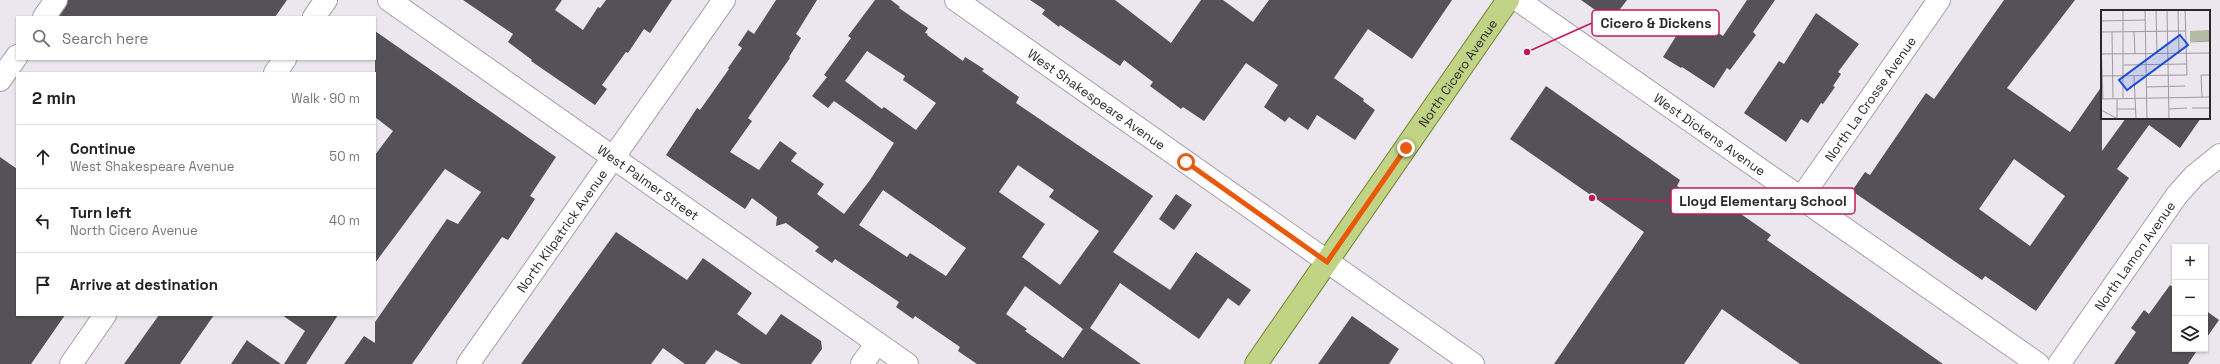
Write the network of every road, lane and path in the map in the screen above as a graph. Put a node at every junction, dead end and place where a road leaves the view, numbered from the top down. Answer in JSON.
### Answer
{"nodes":[{"id":1,"x":56,"y":0,"type":"edge"},
{"id":2,"x":326,"y":0,"type":"edge"},
{"id":3,"x":389,"y":0,"type":"edge"},
{"id":4,"x":724,"y":0,"type":"edge"},
{"id":5,"x":956,"y":0,"type":"edge"},
{"id":6,"x":1508,"y":0,"type":"edge"},
{"id":7,"x":1518,"y":0,"type":"edge"},
{"id":8,"x":1939,"y":0,"type":"edge"},
{"id":9,"x":45,"y":16,"type":"edge"},
{"id":10,"x":315,"y":16,"type":"edge"},
{"id":11,"x":16,"y":57,"type":"edge"},
{"id":12,"x":283,"y":60,"type":"edge"},
{"id":13,"x":276,"y":72,"type":"edge"},
{"id":14,"x":0,"y":80,"type":"edge"},
{"id":15,"x":2220,"y":155,"type":"edge"},
{"id":16,"x":613,"y":158,"type":"junction"},
{"id":17,"x":1801,"y":198,"type":"junction"},
{"id":18,"x":1327,"y":262,"type":"junction"},
{"id":19,"x":104,"y":316,"type":"edge"},
{"id":20,"x":877,"y":343,"type":"junction"},
{"id":21,"x":71,"y":364,"type":"edge"},
{"id":22,"x":468,"y":364,"type":"edge"},
{"id":23,"x":862,"y":364,"type":"edge"},
{"id":24,"x":907,"y":364,"type":"edge"},
{"id":25,"x":1256,"y":364,"type":"edge"},
{"id":26,"x":1473,"y":364,"type":"edge"},
{"id":27,"x":2038,"y":364,"type":"edge"},
{"id":28,"x":2059,"y":364,"type":"edge"}],
"edges":[{"from":1,"to":9,"type":"street"},
{"from":2,"to":10,"type":"street"},
{"from":3,"to":16,"type":"street","name":"West Palmer Street"},
{"from":4,"to":16,"type":"street","name":"North Kilpatrick Avenue"},
{"from":5,"to":18,"type":"street","name":"West Shakespeare Avenue"},
{"from":6,"to":18,"type":"main road","name":"North Cicero Avenue"},
{"from":7,"to":17,"type":"street","name":"West Dickens Avenue"},
{"from":8,"to":17,"type":"street","name":"North La Crosse Avenue"},
{"from":11,"to":14,"type":"street"},
{"from":12,"to":13,"type":"street"},
{"from":15,"to":28,"type":"street","name":"North Lamon Avenue"},
{"from":16,"to":20,"type":"street","name":"West Palmer Street"},
{"from":16,"to":22,"type":"street","name":"North Kilpatrick Avenue"},
{"from":17,"to":27,"type":"street","name":"West Dickens Avenue"},
{"from":18,"to":25,"type":"main road","name":"North Cicero Avenue"},
{"from":18,"to":26,"type":"street","name":"West Shakespeare Avenue"},
{"from":19,"to":21,"type":"street"},
{"from":20,"to":23,"type":"street"},
{"from":20,"to":24,"type":"street","name":"West Palmer Street"}]}
